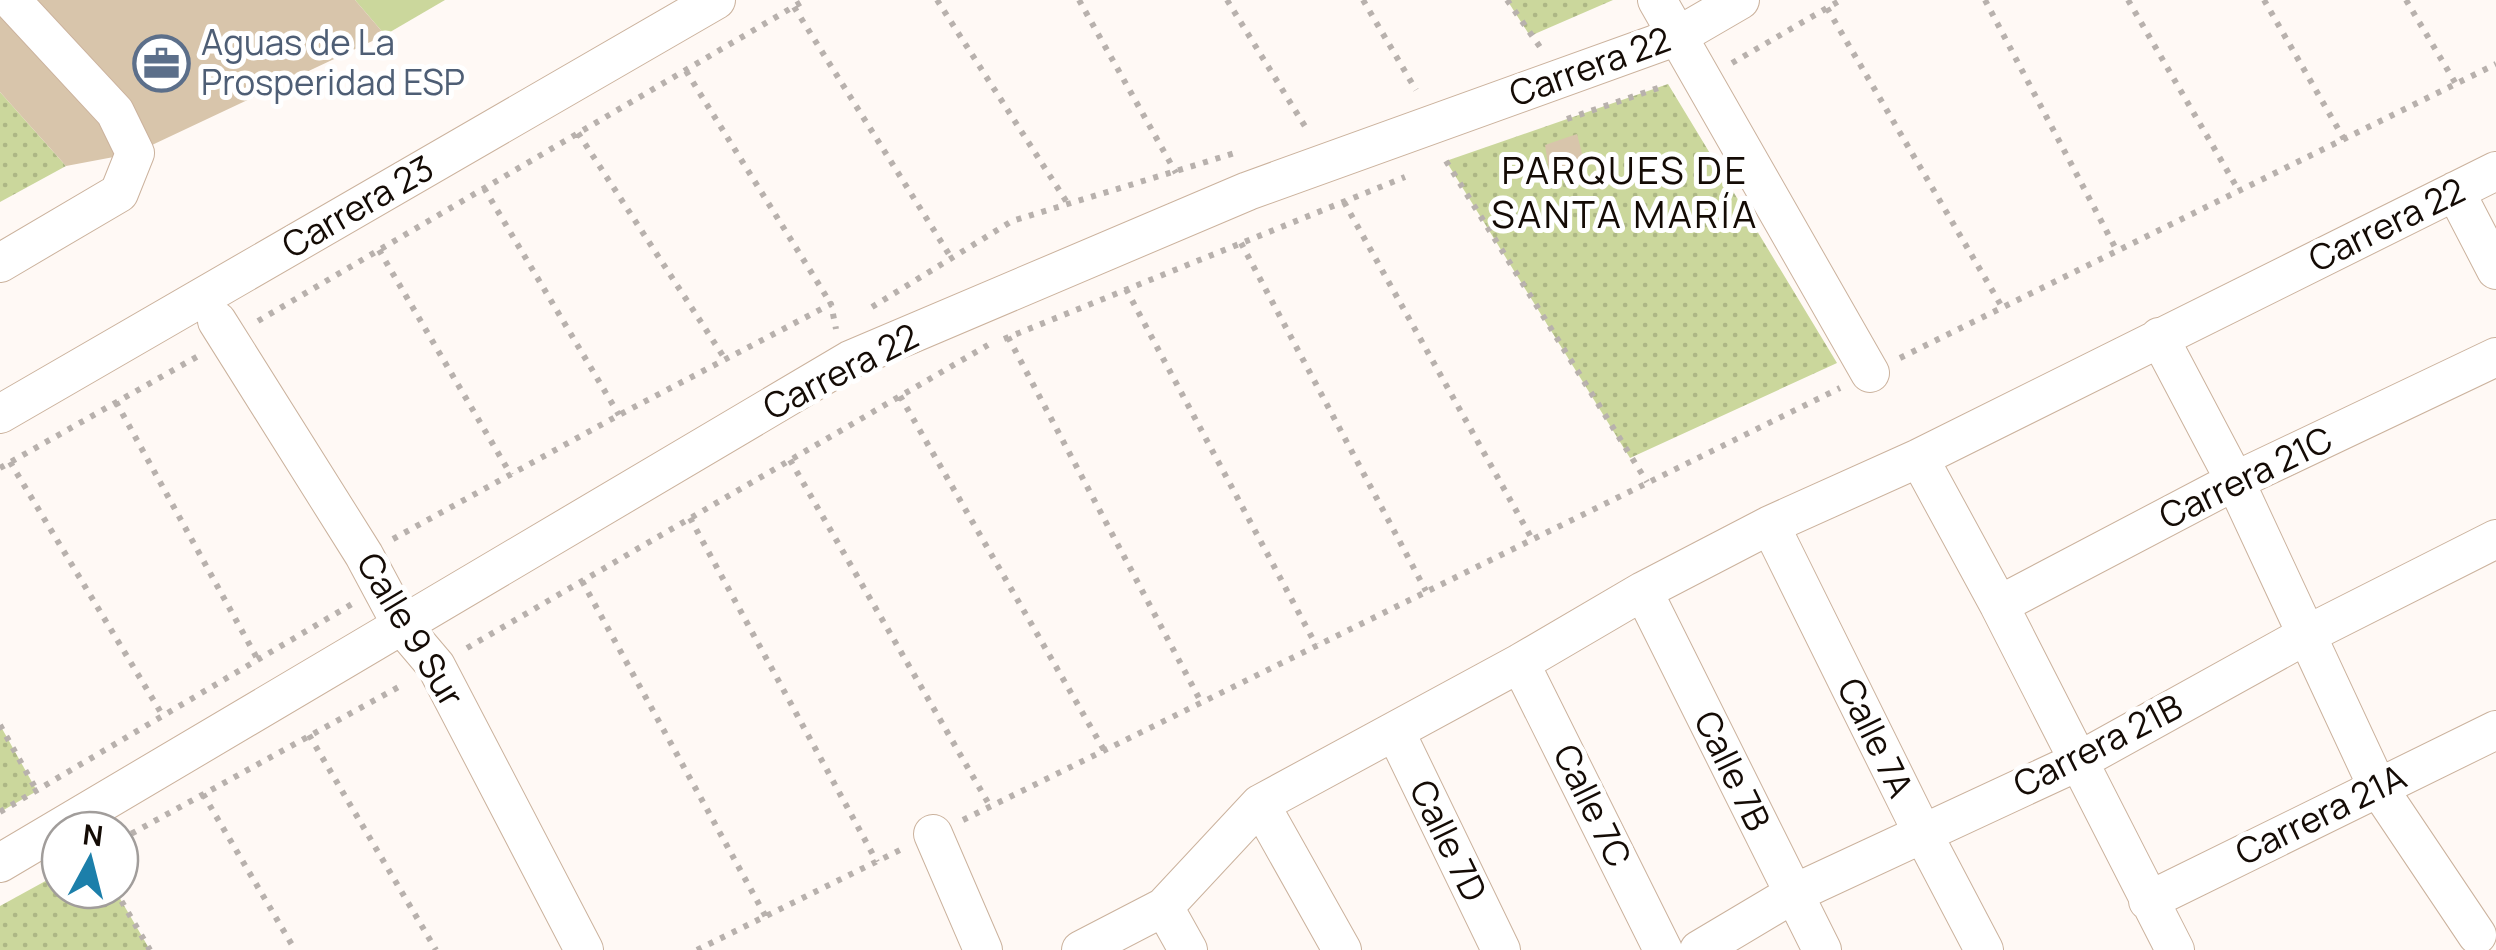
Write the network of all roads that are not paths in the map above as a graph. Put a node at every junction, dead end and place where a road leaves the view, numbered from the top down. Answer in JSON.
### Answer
{"nodes":[{"id":1,"x":11,"y":0,"type":"edge"},
{"id":2,"x":716,"y":0,"type":"edge"},
{"id":3,"x":1657,"y":0,"type":"edge"},
{"id":4,"x":1740,"y":0,"type":"edge"},
{"id":5,"x":1678,"y":36,"type":"junction"},
{"id":6,"x":2496,"y":171,"type":"edge"},
{"id":7,"x":2455,"y":190,"type":"junction"},
{"id":8,"x":0,"y":263,"type":"edge"},
{"id":9,"x":2496,"y":270,"type":"edge"},
{"id":10,"x":222,"y":330,"type":"road end"},
{"id":11,"x":2159,"y":337,"type":"junction"},
{"id":12,"x":2496,"y":358,"type":"edge"},
{"id":13,"x":1870,"y":372,"type":"road end"},
{"id":14,"x":0,"y":414,"type":"edge"},
{"id":15,"x":1919,"y":458,"type":"junction"},
{"id":16,"x":2235,"y":481,"type":"junction"},
{"id":17,"x":1770,"y":525,"type":"junction"},
{"id":18,"x":2496,"y":539,"type":"edge"},
{"id":19,"x":1644,"y":591,"type":"junction"},
{"id":20,"x":1999,"y":604,"type":"junction"},
{"id":21,"x":402,"y":626,"type":"junction"},
{"id":22,"x":2308,"y":634,"type":"junction"},
{"id":23,"x":1520,"y":663,"type":"junction"},
{"id":24,"x":2496,"y":730,"type":"edge"},
{"id":25,"x":1395,"y":732,"type":"junction"},
{"id":26,"x":2077,"y":762,"type":"junction"},
{"id":27,"x":2377,"y":786,"type":"junction"},
{"id":28,"x":1260,"y":804,"type":"junction"},
{"id":29,"x":1922,"y":832,"type":"junction"},
{"id":30,"x":933,"y":834,"type":"road end"},
{"id":31,"x":0,"y":862,"type":"edge"},
{"id":32,"x":1793,"y":894,"type":"junction"},
{"id":33,"x":2148,"y":901,"type":"junction"},
{"id":34,"x":1164,"y":906,"type":"junction"},
{"id":35,"x":2474,"y":937,"type":"edge"},
{"id":36,"x":584,"y":950,"type":"edge"},
{"id":37,"x":983,"y":950,"type":"edge"},
{"id":38,"x":1081,"y":950,"type":"edge"},
{"id":39,"x":1188,"y":950,"type":"edge"},
{"id":40,"x":1342,"y":950,"type":"edge"},
{"id":41,"x":1501,"y":950,"type":"edge"},
{"id":42,"x":1663,"y":950,"type":"edge"},
{"id":43,"x":1699,"y":950,"type":"edge"},
{"id":44,"x":1822,"y":950,"type":"edge"},
{"id":45,"x":1984,"y":950,"type":"edge"},
{"id":46,"x":2175,"y":950,"type":"edge"}],
"edges":[{"from":1,"to":8,"type":"street"},
{"from":2,"to":14,"type":"street","name":"Carrera 23"},
{"from":3,"to":5,"type":"street"},
{"from":4,"to":5,"type":"street","name":"Carrera 22"},
{"from":5,"to":13,"type":"street"},
{"from":5,"to":21,"type":"street","name":"Carrera 22"},
{"from":6,"to":7,"type":"street","name":"Carrera 22"},
{"from":7,"to":9,"type":"street"},
{"from":7,"to":11,"type":"street","name":"Carrera 22"},
{"from":10,"to":21,"type":"street","name":"Calle 9 Sur"},
{"from":11,"to":15,"type":"street","name":"Carrera 22"},
{"from":11,"to":16,"type":"street"},
{"from":12,"to":16,"type":"street","name":"Carrera 21C"},
{"from":15,"to":17,"type":"street","name":"Carrera 22"},
{"from":15,"to":20,"type":"street"},
{"from":16,"to":20,"type":"street","name":"Carrera 21C"},
{"from":16,"to":22,"type":"street"},
{"from":17,"to":19,"type":"street","name":"Carrera 22"},
{"from":17,"to":29,"type":"street","name":"Calle 7A"},
{"from":18,"to":22,"type":"street","name":"Carrera 21B"},
{"from":19,"to":23,"type":"street","name":"Carrera 22"},
{"from":19,"to":32,"type":"street","name":"Calle 7B"},
{"from":20,"to":26,"type":"street"},
{"from":21,"to":31,"type":"street","name":"Carrera 22"},
{"from":21,"to":36,"type":"street","name":"Calle 9 Sur"},
{"from":22,"to":26,"type":"street","name":"Carrera 21B"},
{"from":22,"to":27,"type":"street"},
{"from":23,"to":25,"type":"street","name":"Carrera 22"},
{"from":23,"to":42,"type":"street","name":"Calle 7C"},
{"from":24,"to":27,"type":"street","name":"Carrera 21A"},
{"from":25,"to":28,"type":"street","name":"Carrera 22"},
{"from":25,"to":41,"type":"street","name":"Calle 7D"},
{"from":26,"to":29,"type":"street","name":"Carrera 21B"},
{"from":26,"to":33,"type":"street"},
{"from":27,"to":33,"type":"street","name":"Carrera 21A"},
{"from":27,"to":35,"type":"street"},
{"from":28,"to":34,"type":"street","name":"Carrera 22"},
{"from":28,"to":40,"type":"street"},
{"from":29,"to":32,"type":"street","name":"Carrera 21B"},
{"from":29,"to":45,"type":"street","name":"Calle 7A"},
{"from":30,"to":37,"type":"street"},
{"from":32,"to":43,"type":"street","name":"Carrera 21B"},
{"from":32,"to":44,"type":"street","name":"Calle 7B"},
{"from":33,"to":46,"type":"street"},
{"from":34,"to":38,"type":"street","name":"Carrera 22"},
{"from":34,"to":39,"type":"street"}]}
